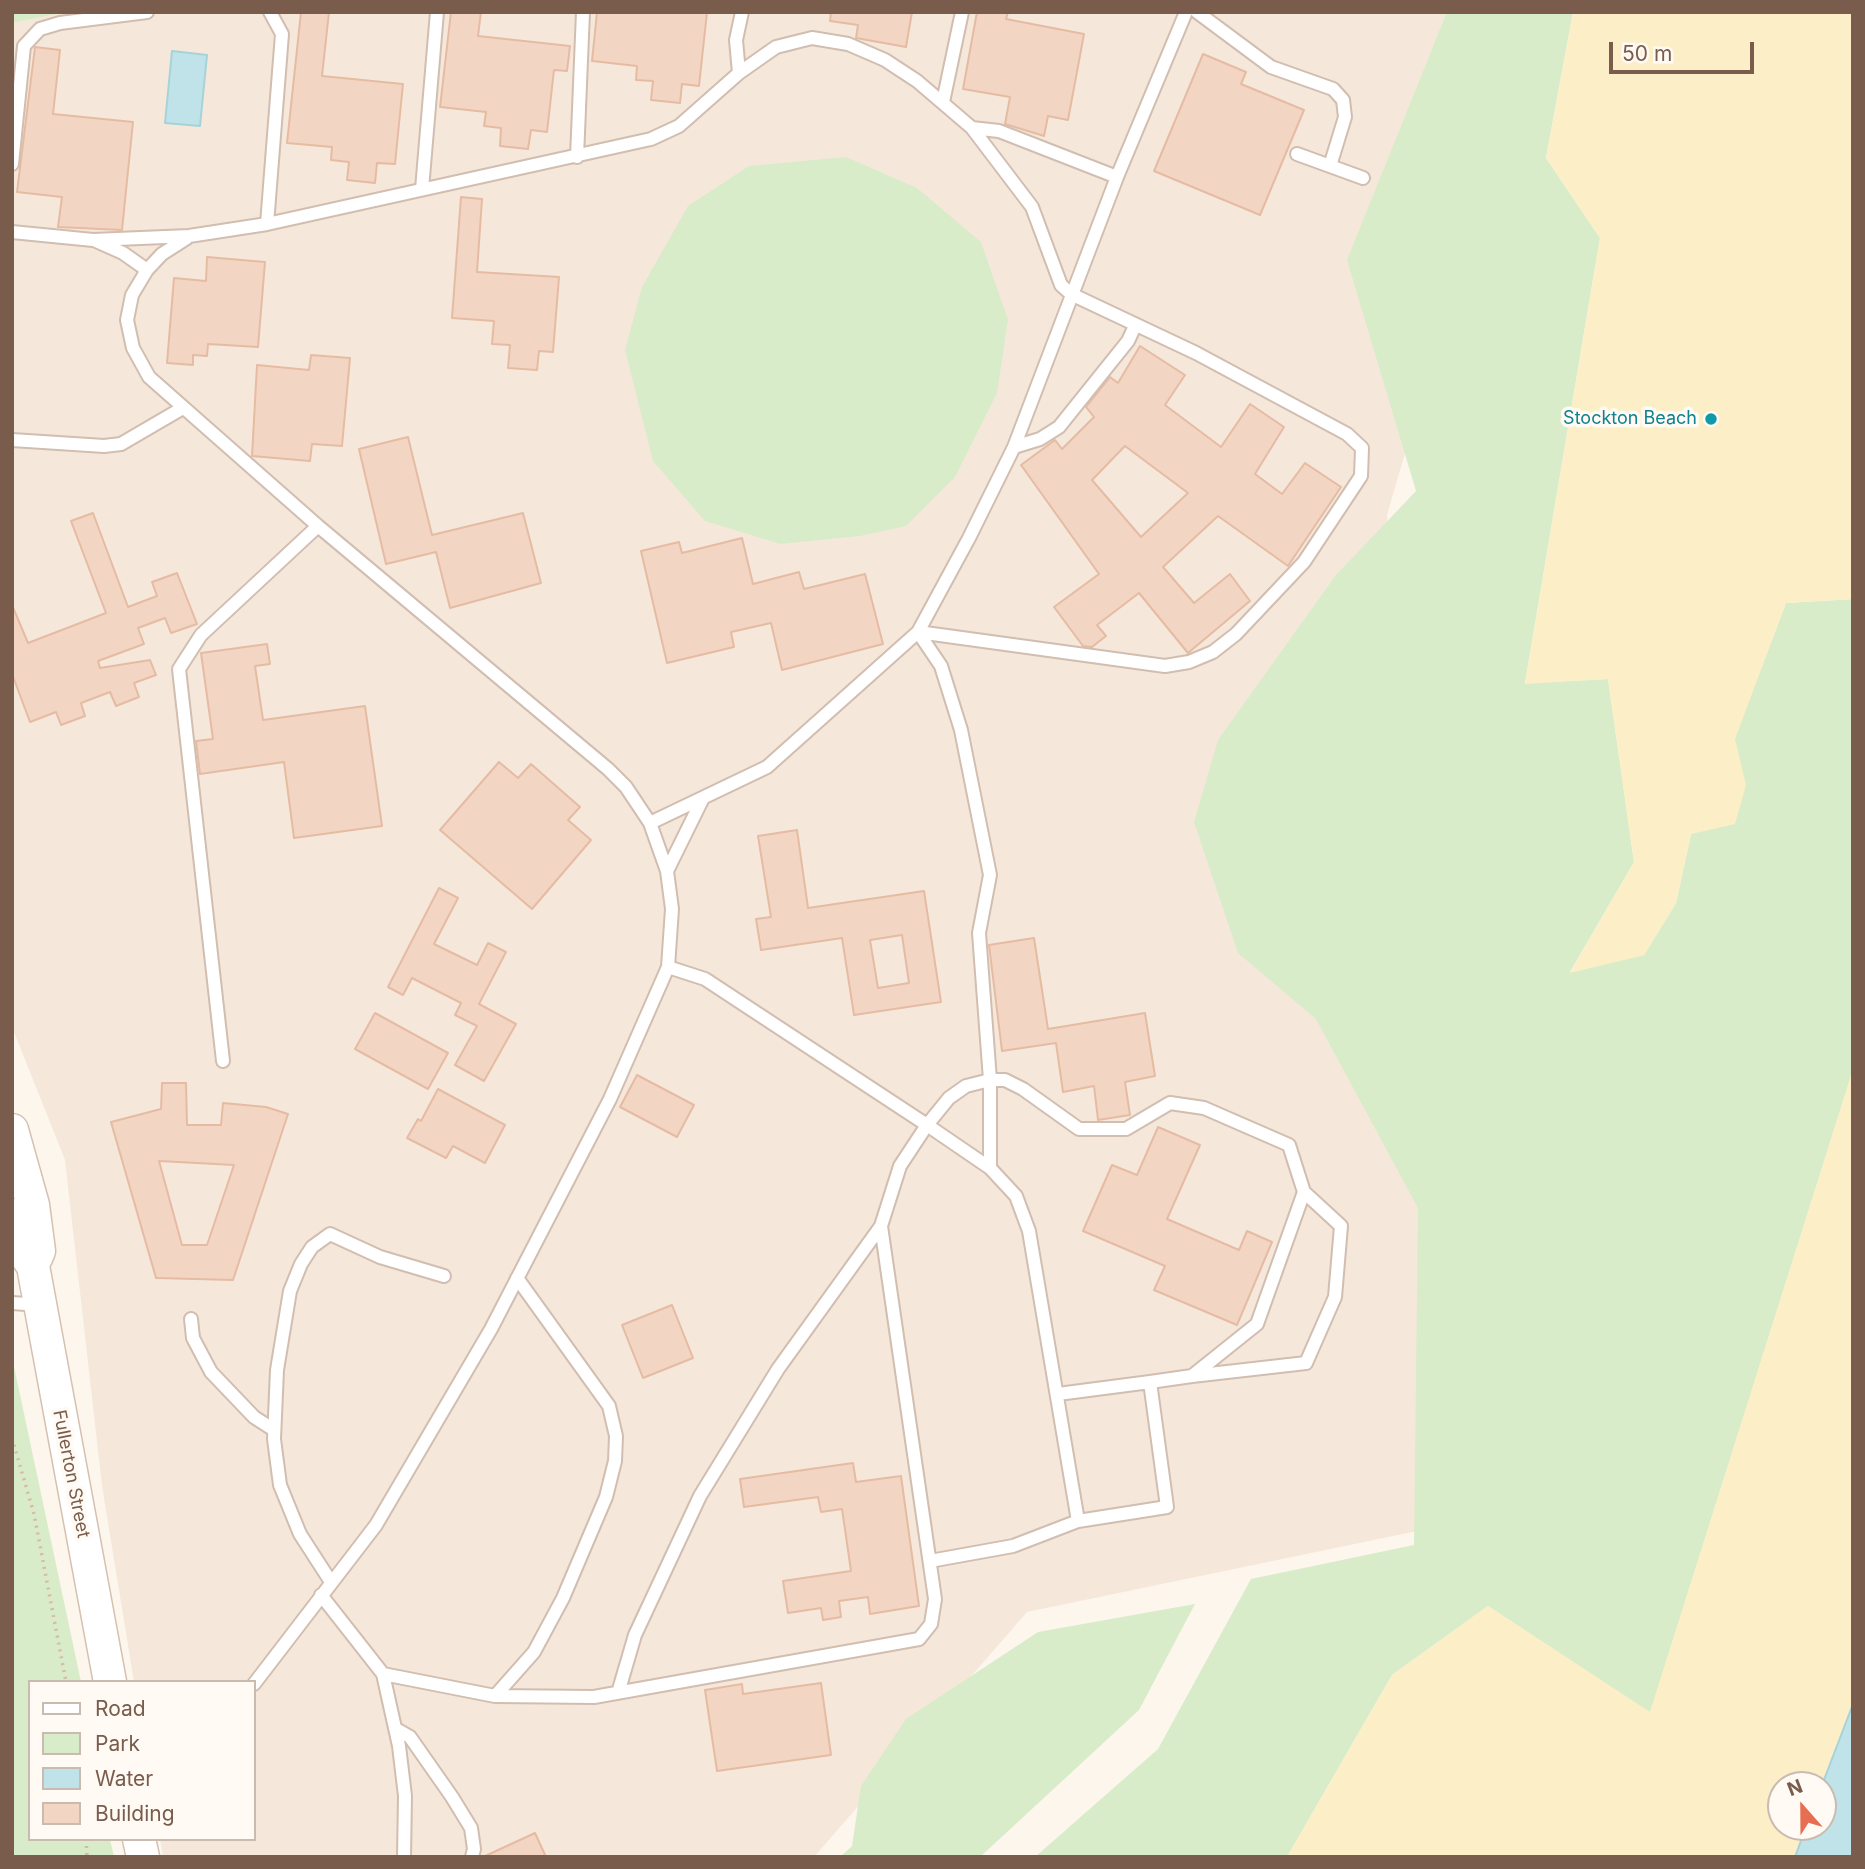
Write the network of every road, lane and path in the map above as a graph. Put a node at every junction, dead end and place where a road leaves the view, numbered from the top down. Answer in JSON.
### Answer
{"nodes":[{"id":1,"x":147,"y":12,"type":"edge"},
{"id":2,"x":270,"y":12,"type":"edge"},
{"id":3,"x":437,"y":12,"type":"edge"},
{"id":4,"x":583,"y":12,"type":"edge"},
{"id":5,"x":742,"y":12,"type":"edge"},
{"id":6,"x":962,"y":12,"type":"edge"},
{"id":7,"x":1186,"y":12,"type":"edge"},
{"id":8,"x":1196,"y":12,"type":"edge"},
{"id":9,"x":738,"y":73,"type":"junction"},
{"id":10,"x":943,"y":102,"type":"junction"},
{"id":11,"x":972,"y":128,"type":"junction"},
{"id":12,"x":1297,"y":154,"type":"dead end"},
{"id":13,"x":576,"y":157,"type":"junction"},
{"id":14,"x":12,"y":164,"type":"edge"},
{"id":15,"x":1330,"y":166,"type":"junction"},
{"id":16,"x":1117,"y":177,"type":"junction"},
{"id":17,"x":1363,"y":178,"type":"dead end"},
{"id":18,"x":422,"y":189,"type":"junction"},
{"id":19,"x":267,"y":224,"type":"junction"},
{"id":20,"x":12,"y":232,"type":"edge"},
{"id":21,"x":190,"y":236,"type":"junction"},
{"id":22,"x":93,"y":240,"type":"junction"},
{"id":23,"x":146,"y":270,"type":"junction"},
{"id":24,"x":1072,"y":294,"type":"junction"},
{"id":25,"x":1135,"y":326,"type":"junction"},
{"id":26,"x":181,"y":409,"type":"junction"},
{"id":27,"x":12,"y":439,"type":"edge"},
{"id":28,"x":1014,"y":447,"type":"junction"},
{"id":29,"x":318,"y":526,"type":"junction"},
{"id":30,"x":918,"y":632,"type":"junction"},
{"id":31,"x":703,"y":798,"type":"junction"},
{"id":32,"x":650,"y":822,"type":"junction"},
{"id":33,"x":667,"y":871,"type":"junction"},
{"id":34,"x":668,"y":967,"type":"junction"},
{"id":35,"x":223,"y":1061,"type":"dead end"},
{"id":36,"x":990,"y":1080,"type":"junction"},
{"id":37,"x":927,"y":1125,"type":"junction"},
{"id":38,"x":12,"y":1130,"type":"edge"},
{"id":39,"x":990,"y":1168,"type":"junction"},
{"id":40,"x":1304,"y":1192,"type":"junction"},
{"id":41,"x":12,"y":1215,"type":"edge"},
{"id":42,"x":881,"y":1226,"type":"junction"},
{"id":43,"x":33,"y":1266,"type":"junction"},
{"id":44,"x":444,"y":1276,"type":"dead end"},
{"id":45,"x":517,"y":1278,"type":"junction"},
{"id":46,"x":26,"y":1304,"type":"edge"},
{"id":47,"x":191,"y":1319,"type":"dead end"},
{"id":48,"x":1192,"y":1376,"type":"junction"},
{"id":49,"x":1150,"y":1382,"type":"junction"},
{"id":50,"x":1058,"y":1394,"type":"junction"},
{"id":51,"x":274,"y":1430,"type":"junction"},
{"id":52,"x":12,"y":1438,"type":"edge"},
{"id":53,"x":1078,"y":1521,"type":"junction"},
{"id":54,"x":930,"y":1561,"type":"junction"},
{"id":55,"x":331,"y":1582,"type":"junction"},
{"id":56,"x":321,"y":1595,"type":"junction"},
{"id":57,"x":383,"y":1674,"type":"junction"},
{"id":58,"x":66,"y":1680,"type":"edge"},
{"id":59,"x":110,"y":1680,"type":"edge"},
{"id":60,"x":256,"y":1681,"type":"edge"},
{"id":61,"x":618,"y":1693,"type":"junction"},
{"id":62,"x":495,"y":1696,"type":"junction"},
{"id":63,"x":396,"y":1729,"type":"junction"},
{"id":64,"x":404,"y":1857,"type":"edge"},
{"id":65,"x":472,"y":1857,"type":"edge"}],
"edges":[{"from":1,"to":14,"type":"lane"},
{"from":2,"to":19,"type":"lane"},
{"from":3,"to":18,"type":"lane"},
{"from":4,"to":13,"type":"lane"},
{"from":5,"to":9,"type":"lane"},
{"from":6,"to":10,"type":"lane"},
{"from":7,"to":16,"type":"lane"},
{"from":8,"to":15,"type":"lane"},
{"from":9,"to":10,"type":"lane"},
{"from":9,"to":13,"type":"lane"},
{"from":10,"to":11,"type":"lane"},
{"from":11,"to":16,"type":"lane"},
{"from":11,"to":24,"type":"lane"},
{"from":12,"to":15,"type":"lane"},
{"from":13,"to":18,"type":"lane"},
{"from":15,"to":17,"type":"lane"},
{"from":16,"to":24,"type":"lane"},
{"from":18,"to":19,"type":"lane"},
{"from":19,"to":21,"type":"lane"},
{"from":20,"to":22,"type":"lane"},
{"from":21,"to":22,"type":"lane"},
{"from":21,"to":23,"type":"lane"},
{"from":22,"to":23,"type":"lane"},
{"from":23,"to":26,"type":"lane"},
{"from":24,"to":25,"type":"lane"},
{"from":24,"to":28,"type":"lane"},
{"from":25,"to":28,"type":"lane"},
{"from":25,"to":30,"type":"lane"},
{"from":26,"to":27,"type":"lane"},
{"from":26,"to":29,"type":"lane"},
{"from":28,"to":30,"type":"lane"},
{"from":29,"to":32,"type":"lane"},
{"from":29,"to":35,"type":"lane"},
{"from":30,"to":31,"type":"lane"},
{"from":30,"to":36,"type":"lane"},
{"from":31,"to":32,"type":"lane"},
{"from":31,"to":33,"type":"lane"},
{"from":32,"to":33,"type":"lane"},
{"from":33,"to":34,"type":"lane"},
{"from":34,"to":37,"type":"lane"},
{"from":34,"to":45,"type":"lane"},
{"from":36,"to":37,"type":"lane"},
{"from":36,"to":39,"type":"lane"},
{"from":36,"to":40,"type":"lane"},
{"from":37,"to":39,"type":"lane"},
{"from":37,"to":42,"type":"lane"},
{"from":38,"to":43,"type":"main road","name":"Fullerton Street"},
{"from":39,"to":50,"type":"lane"},
{"from":40,"to":48,"type":"lane"},
{"from":40,"to":48,"type":"lane"},
{"from":41,"to":43,"type":"main road","name":"Fullerton Street"},
{"from":42,"to":54,"type":"lane"},
{"from":42,"to":61,"type":"lane"},
{"from":43,"to":46,"type":"main road","name":"Fullerton Street"},
{"from":44,"to":51,"type":"lane"},
{"from":45,"to":55,"type":"lane"},
{"from":45,"to":62,"type":"lane"},
{"from":46,"to":59,"type":"main road","name":"Fullerton Street"},
{"from":47,"to":51,"type":"lane"},
{"from":48,"to":49,"type":"lane"},
{"from":49,"to":50,"type":"lane"},
{"from":49,"to":53,"type":"lane"},
{"from":50,"to":53,"type":"lane"},
{"from":51,"to":55,"type":"lane"},
{"from":52,"to":58,"type":"path"},
{"from":53,"to":54,"type":"lane"},
{"from":54,"to":61,"type":"lane"},
{"from":55,"to":56,"type":"lane"},
{"from":56,"to":57,"type":"lane"},
{"from":56,"to":60,"type":"lane"},
{"from":57,"to":62,"type":"lane"},
{"from":57,"to":63,"type":"lane"},
{"from":61,"to":62,"type":"lane"},
{"from":63,"to":64,"type":"lane"},
{"from":63,"to":65,"type":"lane"}]}
